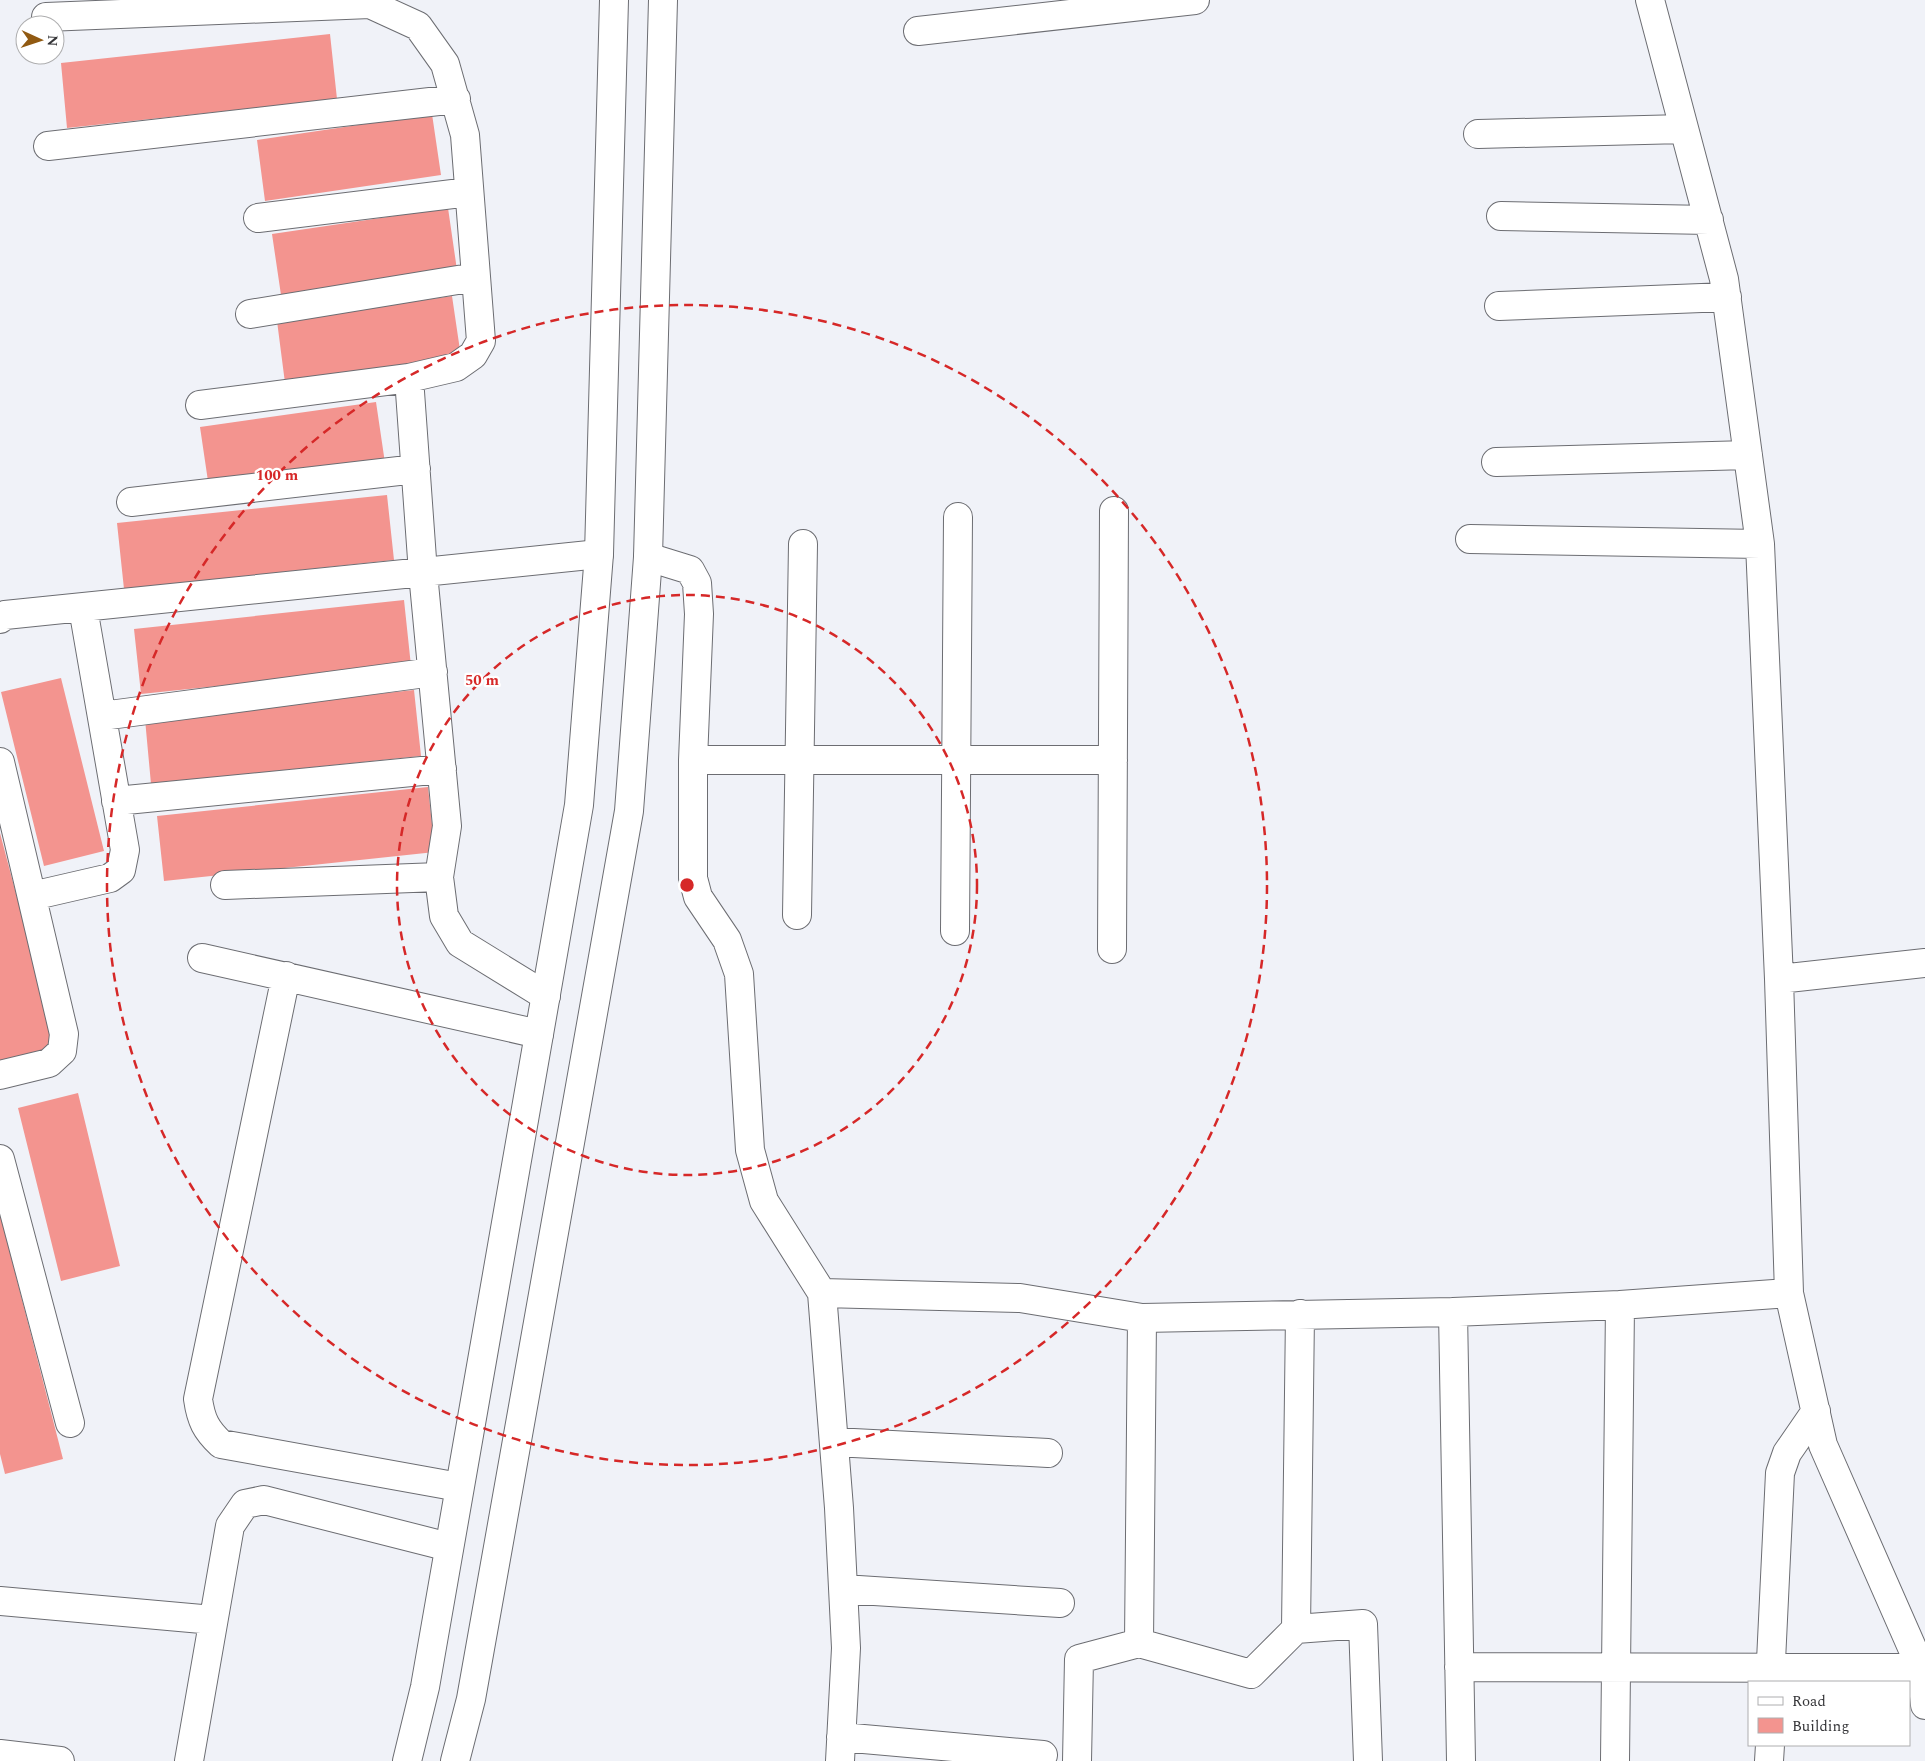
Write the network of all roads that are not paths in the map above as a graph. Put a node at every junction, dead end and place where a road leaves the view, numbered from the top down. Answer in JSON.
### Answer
{"nodes":[{"id":1,"x":614,"y":0,"type":"edge"},
{"id":2,"x":663,"y":0,"type":"edge"},
{"id":3,"x":1195,"y":0,"type":"edge"},
{"id":4,"x":1650,"y":0,"type":"edge"},
{"id":5,"x":65,"y":17,"type":"edge"},
{"id":6,"x":918,"y":32,"type":"dead end"},
{"id":7,"x":456,"y":99,"type":"junction"},
{"id":8,"x":1684,"y":128,"type":"junction"},
{"id":9,"x":1478,"y":134,"type":"dead end"},
{"id":10,"x":48,"y":146,"type":"dead end"},
{"id":11,"x":469,"y":192,"type":"junction"},
{"id":12,"x":1501,"y":216,"type":"dead end"},
{"id":13,"x":258,"y":218,"type":"dead end"},
{"id":14,"x":1709,"y":220,"type":"junction"},
{"id":15,"x":476,"y":277,"type":"junction"},
{"id":16,"x":1727,"y":297,"type":"junction"},
{"id":17,"x":1499,"y":306,"type":"dead end"},
{"id":18,"x":250,"y":314,"type":"dead end"},
{"id":19,"x":410,"y":378,"type":"junction"},
{"id":20,"x":200,"y":405,"type":"dead end"},
{"id":21,"x":1748,"y":455,"type":"junction"},
{"id":22,"x":1496,"y":462,"type":"dead end"},
{"id":23,"x":416,"y":469,"type":"junction"},
{"id":24,"x":131,"y":502,"type":"dead end"},
{"id":25,"x":1114,"y":511,"type":"dead end"},
{"id":26,"x":958,"y":517,"type":"dead end"},
{"id":27,"x":1470,"y":539,"type":"dead end"},
{"id":28,"x":803,"y":544,"type":"dead end"},
{"id":29,"x":1760,"y":544,"type":"junction"},
{"id":30,"x":599,"y":554,"type":"junction"},
{"id":31,"x":648,"y":557,"type":"junction"},
{"id":32,"x":423,"y":573,"type":"junction"},
{"id":33,"x":84,"y":608,"type":"junction"},
{"id":34,"x":0,"y":619,"type":"edge"},
{"id":35,"x":433,"y":672,"type":"junction"},
{"id":36,"x":102,"y":716,"type":"junction"},
{"id":37,"x":799,"y":759,"type":"junction"},
{"id":38,"x":956,"y":759,"type":"junction"},
{"id":39,"x":693,"y":760,"type":"junction"},
{"id":40,"x":1113,"y":760,"type":"junction"},
{"id":41,"x":0,"y":762,"type":"edge"},
{"id":42,"x":442,"y":770,"type":"junction"},
{"id":43,"x":116,"y":801,"type":"junction"},
{"id":44,"x":439,"y":876,"type":"junction"},
{"id":45,"x":225,"y":885,"type":"dead end"},
{"id":46,"x":32,"y":896,"type":"junction"},
{"id":47,"x":797,"y":915,"type":"dead end"},
{"id":48,"x":955,"y":931,"type":"dead end"},
{"id":49,"x":1112,"y":949,"type":"dead end"},
{"id":50,"x":202,"y":958,"type":"dead end"},
{"id":51,"x":1925,"y":962,"type":"edge"},
{"id":52,"x":286,"y":976,"type":"junction"},
{"id":53,"x":1779,"y":979,"type":"junction"},
{"id":54,"x":546,"y":996,"type":"junction"},
{"id":55,"x":539,"y":1034,"type":"junction"},
{"id":56,"x":0,"y":1075,"type":"edge"},
{"id":57,"x":0,"y":1159,"type":"edge"},
{"id":58,"x":822,"y":1293,"type":"junction"},
{"id":59,"x":1789,"y":1293,"type":"junction"},
{"id":60,"x":1620,"y":1305,"type":"junction"},
{"id":61,"x":1453,"y":1312,"type":"junction"},
{"id":62,"x":1300,"y":1314,"type":"junction"},
{"id":63,"x":1142,"y":1318,"type":"junction"},
{"id":64,"x":1816,"y":1411,"type":"junction"},
{"id":65,"x":70,"y":1423,"type":"dead end"},
{"id":66,"x":834,"y":1442,"type":"junction"},
{"id":67,"x":1048,"y":1453,"type":"dead end"},
{"id":68,"x":460,"y":1487,"type":"junction"},
{"id":69,"x":449,"y":1547,"type":"junction"},
{"id":70,"x":843,"y":1589,"type":"junction"},
{"id":71,"x":0,"y":1601,"type":"edge"},
{"id":72,"x":1060,"y":1603,"type":"dead end"},
{"id":73,"x":213,"y":1620,"type":"junction"},
{"id":74,"x":1296,"y":1629,"type":"junction"},
{"id":75,"x":1139,"y":1643,"type":"junction"},
{"id":76,"x":1459,"y":1667,"type":"junction"},
{"id":77,"x":1616,"y":1668,"type":"junction"},
{"id":78,"x":1921,"y":1668,"type":"junction"},
{"id":79,"x":1770,"y":1675,"type":"edge"},
{"id":80,"x":1925,"y":1705,"type":"edge"},
{"id":81,"x":1770,"y":1746,"type":"edge"},
{"id":82,"x":840,"y":1749,"type":"edge"},
{"id":83,"x":0,"y":1754,"type":"edge"},
{"id":84,"x":1043,"y":1755,"type":"dead end"},
{"id":85,"x":60,"y":1761,"type":"edge"},
{"id":86,"x":189,"y":1761,"type":"edge"},
{"id":87,"x":407,"y":1761,"type":"edge"},
{"id":88,"x":455,"y":1761,"type":"edge"},
{"id":89,"x":1077,"y":1761,"type":"edge"},
{"id":90,"x":1368,"y":1761,"type":"edge"},
{"id":91,"x":1461,"y":1761,"type":"edge"},
{"id":92,"x":1615,"y":1761,"type":"edge"},
{"id":93,"x":1770,"y":1761,"type":"edge"}],
"edges":[{"from":1,"to":30,"type":"street"},
{"from":2,"to":31,"type":"street"},
{"from":3,"to":6,"type":"street"},
{"from":4,"to":8,"type":"street"},
{"from":5,"to":7,"type":"street"},
{"from":7,"to":10,"type":"street"},
{"from":7,"to":11,"type":"street"},
{"from":8,"to":9,"type":"street"},
{"from":8,"to":14,"type":"street"},
{"from":11,"to":13,"type":"street"},
{"from":11,"to":15,"type":"street"},
{"from":12,"to":14,"type":"street"},
{"from":14,"to":16,"type":"street"},
{"from":15,"to":18,"type":"street"},
{"from":15,"to":19,"type":"street"},
{"from":16,"to":17,"type":"street"},
{"from":16,"to":21,"type":"street"},
{"from":19,"to":20,"type":"street"},
{"from":19,"to":23,"type":"street"},
{"from":21,"to":22,"type":"street"},
{"from":21,"to":29,"type":"street"},
{"from":23,"to":24,"type":"street"},
{"from":23,"to":32,"type":"street"},
{"from":25,"to":40,"type":"street"},
{"from":26,"to":38,"type":"street"},
{"from":27,"to":29,"type":"street"},
{"from":28,"to":37,"type":"street"},
{"from":29,"to":53,"type":"street"},
{"from":30,"to":32,"type":"street"},
{"from":30,"to":54,"type":"street"},
{"from":31,"to":39,"type":"street"},
{"from":31,"to":88,"type":"street"},
{"from":32,"to":33,"type":"street"},
{"from":32,"to":35,"type":"street"},
{"from":33,"to":34,"type":"street"},
{"from":33,"to":36,"type":"street"},
{"from":35,"to":36,"type":"street"},
{"from":35,"to":42,"type":"street"},
{"from":36,"to":43,"type":"street"},
{"from":37,"to":38,"type":"street"},
{"from":37,"to":39,"type":"street"},
{"from":37,"to":47,"type":"street"},
{"from":38,"to":40,"type":"street"},
{"from":38,"to":48,"type":"street"},
{"from":39,"to":58,"type":"street"},
{"from":40,"to":49,"type":"street"},
{"from":41,"to":46,"type":"street"},
{"from":42,"to":43,"type":"street"},
{"from":42,"to":44,"type":"street"},
{"from":43,"to":46,"type":"street"},
{"from":44,"to":45,"type":"street"},
{"from":44,"to":54,"type":"street"},
{"from":46,"to":56,"type":"street"},
{"from":50,"to":52,"type":"street"},
{"from":51,"to":53,"type":"street"},
{"from":52,"to":55,"type":"street"},
{"from":52,"to":68,"type":"street"},
{"from":53,"to":59,"type":"street"},
{"from":54,"to":55,"type":"street"},
{"from":55,"to":68,"type":"street"},
{"from":57,"to":65,"type":"street"},
{"from":58,"to":63,"type":"street"},
{"from":58,"to":66,"type":"street"},
{"from":59,"to":60,"type":"street"},
{"from":59,"to":64,"type":"street"},
{"from":60,"to":61,"type":"street"},
{"from":60,"to":77,"type":"street"},
{"from":61,"to":62,"type":"street"},
{"from":61,"to":76,"type":"street"},
{"from":62,"to":63,"type":"street"},
{"from":62,"to":74,"type":"street"},
{"from":63,"to":75,"type":"street"},
{"from":64,"to":78,"type":"street"},
{"from":64,"to":79,"type":"street"},
{"from":66,"to":67,"type":"street"},
{"from":66,"to":70,"type":"street"},
{"from":68,"to":69,"type":"street"},
{"from":69,"to":73,"type":"street"},
{"from":69,"to":87,"type":"street"},
{"from":70,"to":72,"type":"street"},
{"from":70,"to":82,"type":"street"},
{"from":71,"to":73,"type":"street"},
{"from":73,"to":86,"type":"street"},
{"from":74,"to":75,"type":"street"},
{"from":74,"to":90,"type":"street"},
{"from":75,"to":89,"type":"street"},
{"from":76,"to":77,"type":"street"},
{"from":76,"to":91,"type":"street"},
{"from":77,"to":79,"type":"street"},
{"from":77,"to":92,"type":"street"},
{"from":78,"to":79,"type":"street"},
{"from":78,"to":80,"type":"street"},
{"from":81,"to":93,"type":"street"},
{"from":82,"to":84,"type":"street"},
{"from":83,"to":85,"type":"street"}]}
